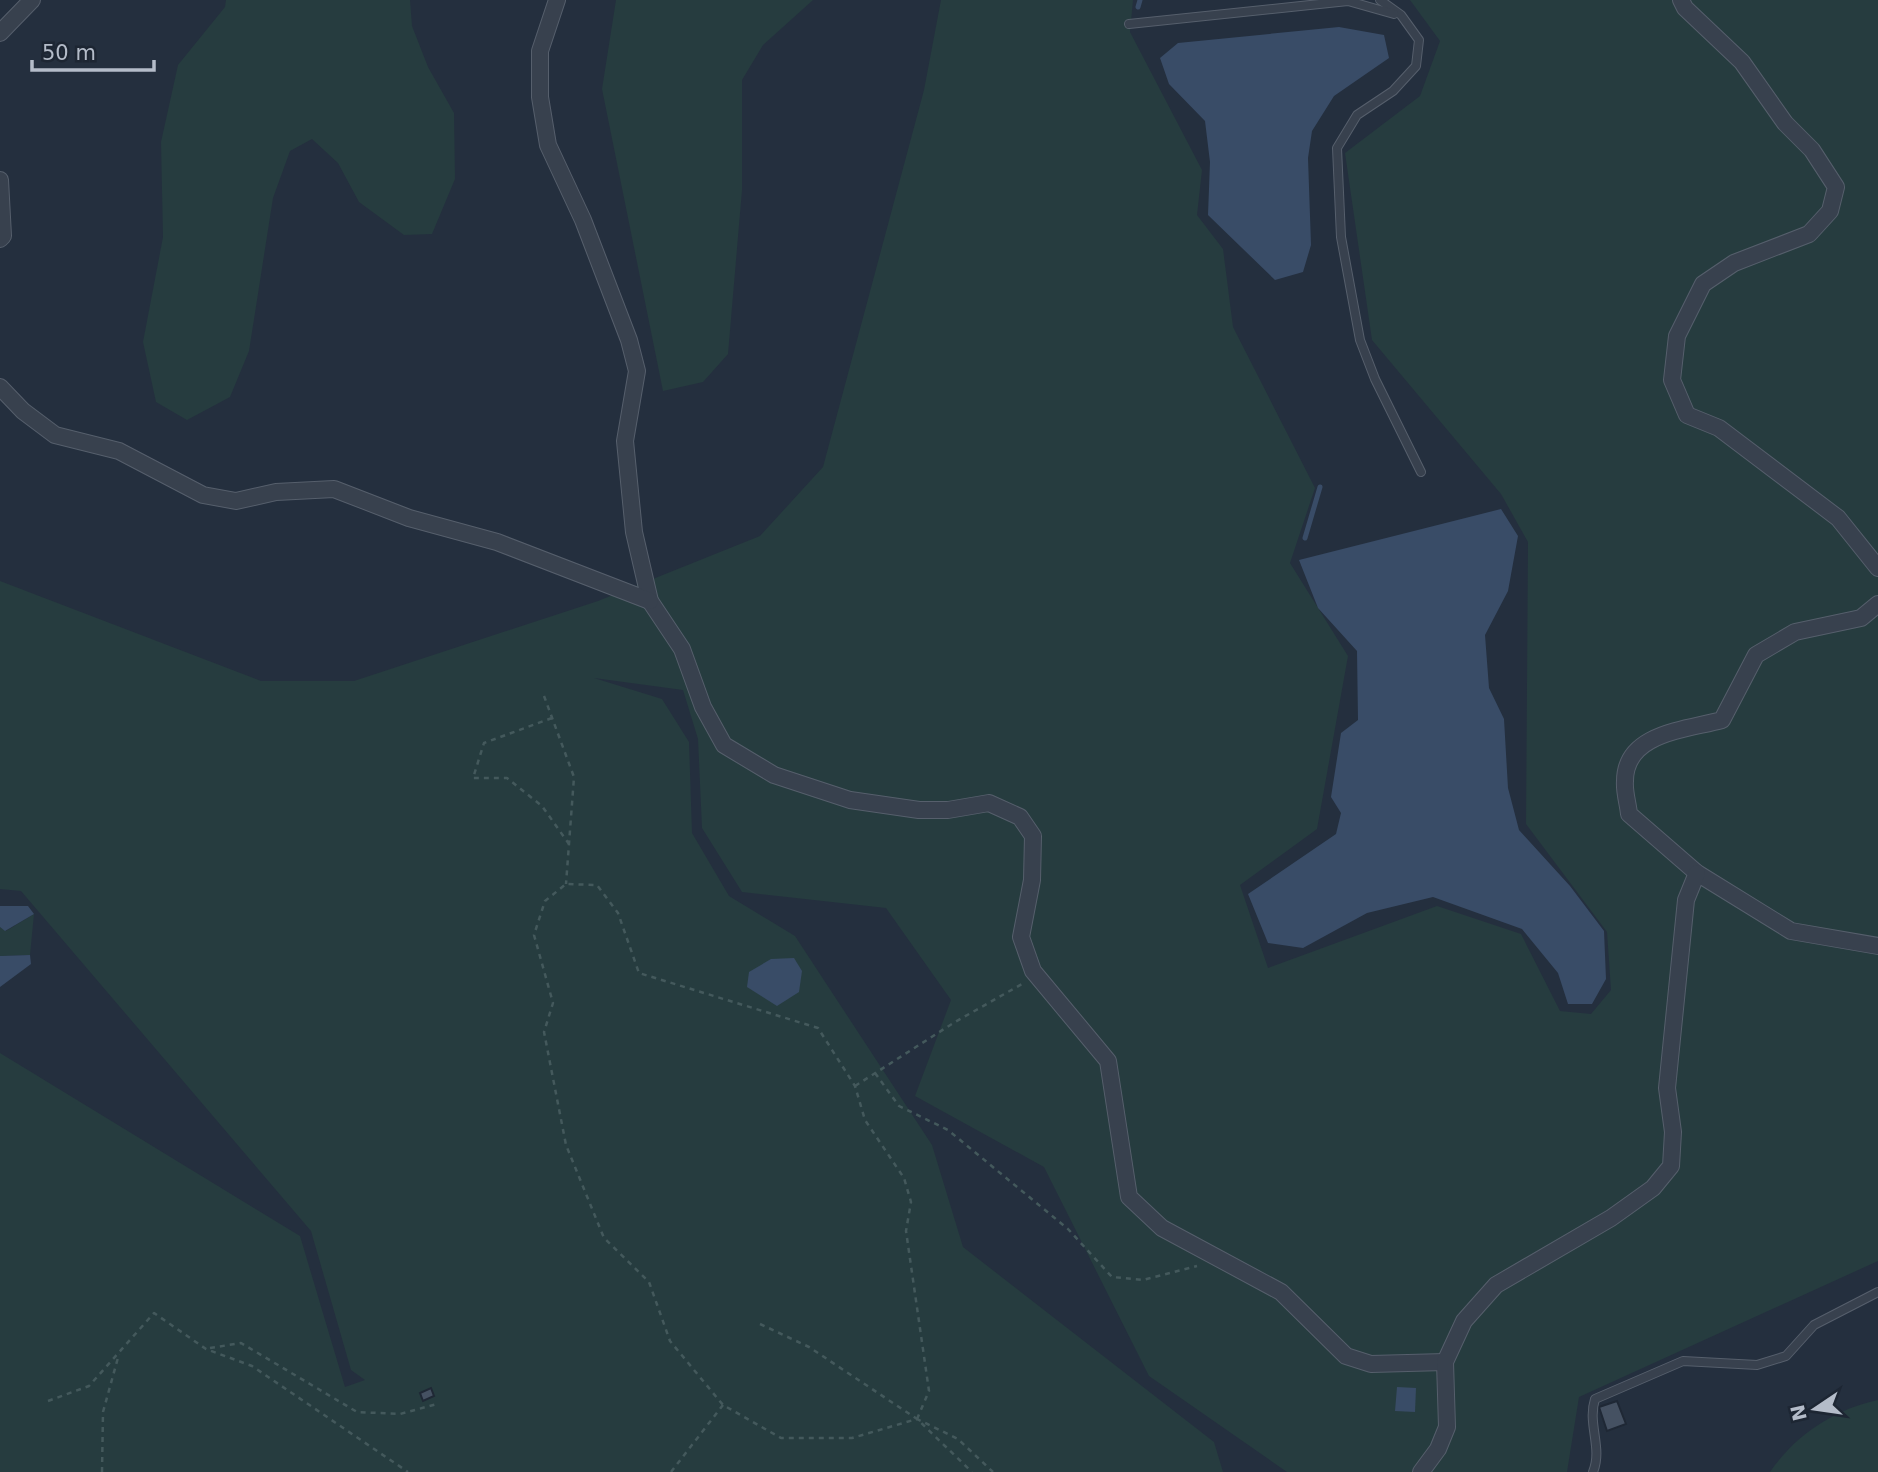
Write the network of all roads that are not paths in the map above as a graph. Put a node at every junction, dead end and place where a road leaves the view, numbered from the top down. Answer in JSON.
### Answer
{"nodes":[{"id":1,"x":32,"y":0,"type":"edge"},
{"id":2,"x":557,"y":0,"type":"edge"},
{"id":3,"x":1380,"y":0,"type":"edge"},
{"id":4,"x":1681,"y":0,"type":"edge"},
{"id":5,"x":1401,"y":15,"type":"junction"},
{"id":6,"x":1129,"y":24,"type":"dead end"},
{"id":7,"x":0,"y":33,"type":"edge"},
{"id":8,"x":0,"y":180,"type":"edge"},
{"id":9,"x":0,"y":239,"type":"edge"},
{"id":10,"x":0,"y":387,"type":"edge"},
{"id":11,"x":1421,"y":472,"type":"dead end"},
{"id":12,"x":1878,"y":568,"type":"edge"},
{"id":13,"x":650,"y":601,"type":"junction"},
{"id":14,"x":1878,"y":604,"type":"edge"},
{"id":15,"x":1697,"y":873,"type":"junction"},
{"id":16,"x":1878,"y":946,"type":"edge"},
{"id":17,"x":1878,"y":1293,"type":"edge"},
{"id":18,"x":1445,"y":1362,"type":"junction"},
{"id":19,"x":1422,"y":1472,"type":"edge"},
{"id":20,"x":1593,"y":1472,"type":"edge"}],
"edges":[{"from":1,"to":7,"type":"street"},
{"from":2,"to":13,"type":"street"},
{"from":3,"to":5,"type":"lane"},
{"from":4,"to":12,"type":"street"},
{"from":5,"to":6,"type":"lane"},
{"from":5,"to":11,"type":"lane"},
{"from":8,"to":9,"type":"street"},
{"from":10,"to":13,"type":"street"},
{"from":13,"to":18,"type":"street"},
{"from":14,"to":15,"type":"street"},
{"from":15,"to":16,"type":"street"},
{"from":15,"to":18,"type":"street"},
{"from":17,"to":20,"type":"lane"},
{"from":18,"to":19,"type":"street"}]}
